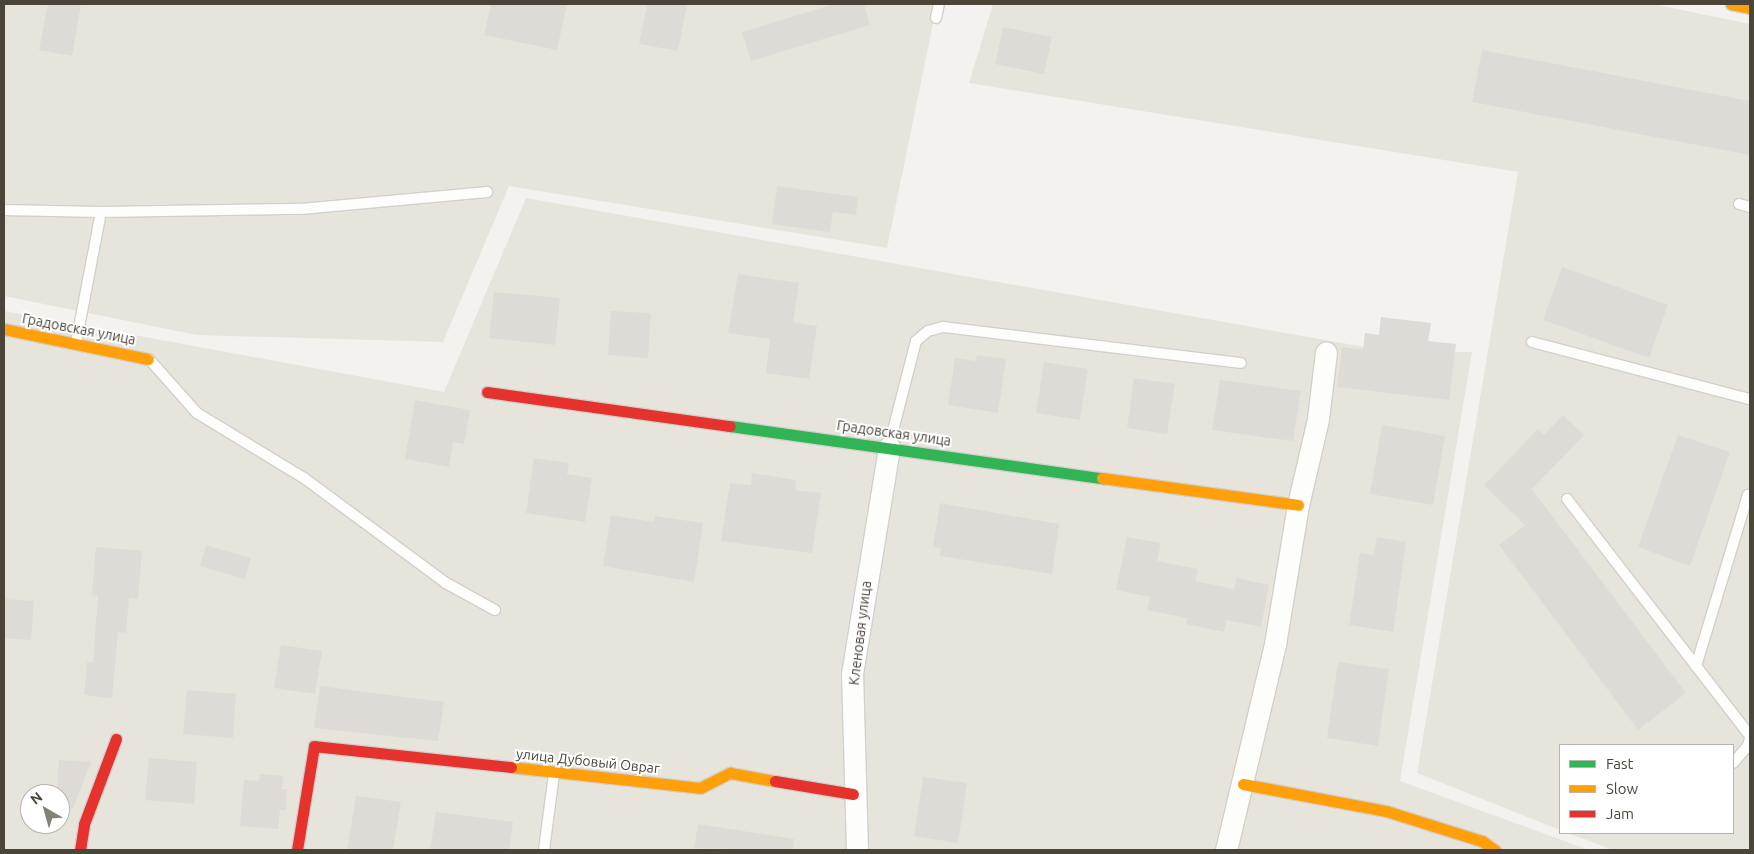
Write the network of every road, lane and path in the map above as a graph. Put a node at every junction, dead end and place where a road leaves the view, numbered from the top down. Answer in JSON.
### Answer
{"nodes":[{"id":1,"x":939,"y":4,"type":"edge"},
{"id":2,"x":1731,"y":4,"type":"edge"},
{"id":3,"x":1750,"y":8,"type":"edge"},
{"id":4,"x":936,"y":18,"type":"dead end"},
{"id":5,"x":487,"y":192,"type":"dead end"},
{"id":6,"x":1739,"y":204,"type":"dead end"},
{"id":7,"x":1750,"y":207,"type":"edge"},
{"id":8,"x":4,"y":210,"type":"edge"},
{"id":9,"x":101,"y":212,"type":"junction"},
{"id":10,"x":4,"y":329,"type":"edge"},
{"id":11,"x":1532,"y":342,"type":"dead end"},
{"id":12,"x":76,"y":344,"type":"junction"},
{"id":13,"x":1326,"y":352,"type":"dead end"},
{"id":14,"x":148,"y":359,"type":"joint"},
{"id":15,"x":1241,"y":363,"type":"dead end"},
{"id":16,"x":487,"y":392,"type":"dead end"},
{"id":17,"x":1750,"y":399,"type":"edge"},
{"id":18,"x":889,"y":447,"type":"junction"},
{"id":19,"x":1750,"y":496,"type":"edge"},
{"id":20,"x":1567,"y":499,"type":"dead end"},
{"id":21,"x":1298,"y":505,"type":"junction"},
{"id":22,"x":495,"y":610,"type":"dead end"},
{"id":23,"x":1696,"y":666,"type":"junction"},
{"id":24,"x":1750,"y":737,"type":"edge"},
{"id":25,"x":116,"y":739,"type":"dead end"},
{"id":26,"x":1734,"y":762,"type":"edge"},
{"id":27,"x":554,"y":772,"type":"junction"},
{"id":28,"x":1242,"y":784,"type":"junction"},
{"id":29,"x":853,"y":794,"type":"junction"},
{"id":30,"x":80,"y":850,"type":"edge"},
{"id":31,"x":297,"y":850,"type":"edge"},
{"id":32,"x":544,"y":850,"type":"edge"},
{"id":33,"x":857,"y":850,"type":"edge"},
{"id":34,"x":1226,"y":850,"type":"edge"},
{"id":35,"x":1495,"y":850,"type":"edge"}],
"edges":[{"from":1,"to":4,"type":"lane"},
{"from":2,"to":3,"type":"street"},
{"from":5,"to":9,"type":"lane"},
{"from":6,"to":7,"type":"lane"},
{"from":8,"to":9,"type":"lane"},
{"from":9,"to":12,"type":"lane"},
{"from":10,"to":12,"type":"street","name":"Градовская улица"},
{"from":11,"to":17,"type":"lane"},
{"from":12,"to":14,"type":"street","name":"Градовская улица"},
{"from":13,"to":21,"type":"street"},
{"from":14,"to":22,"type":"lane"},
{"from":15,"to":18,"type":"lane"},
{"from":16,"to":18,"type":"street","name":"Градовская улица"},
{"from":18,"to":21,"type":"street","name":"Градовская улица"},
{"from":18,"to":29,"type":"street","name":"Кленовая улица"},
{"from":19,"to":23,"type":"lane"},
{"from":20,"to":23,"type":"lane"},
{"from":21,"to":28,"type":"street"},
{"from":23,"to":24,"type":"lane"},
{"from":24,"to":26,"type":"lane"},
{"from":25,"to":30,"type":"street"},
{"from":27,"to":29,"type":"street","name":"улица Дубовый Овраг"},
{"from":27,"to":31,"type":"street","name":"улица Дубовый Овраг"},
{"from":27,"to":32,"type":"lane"},
{"from":28,"to":34,"type":"street"},
{"from":28,"to":35,"type":"street"},
{"from":29,"to":33,"type":"street","name":"Кленовая улица"}]}
